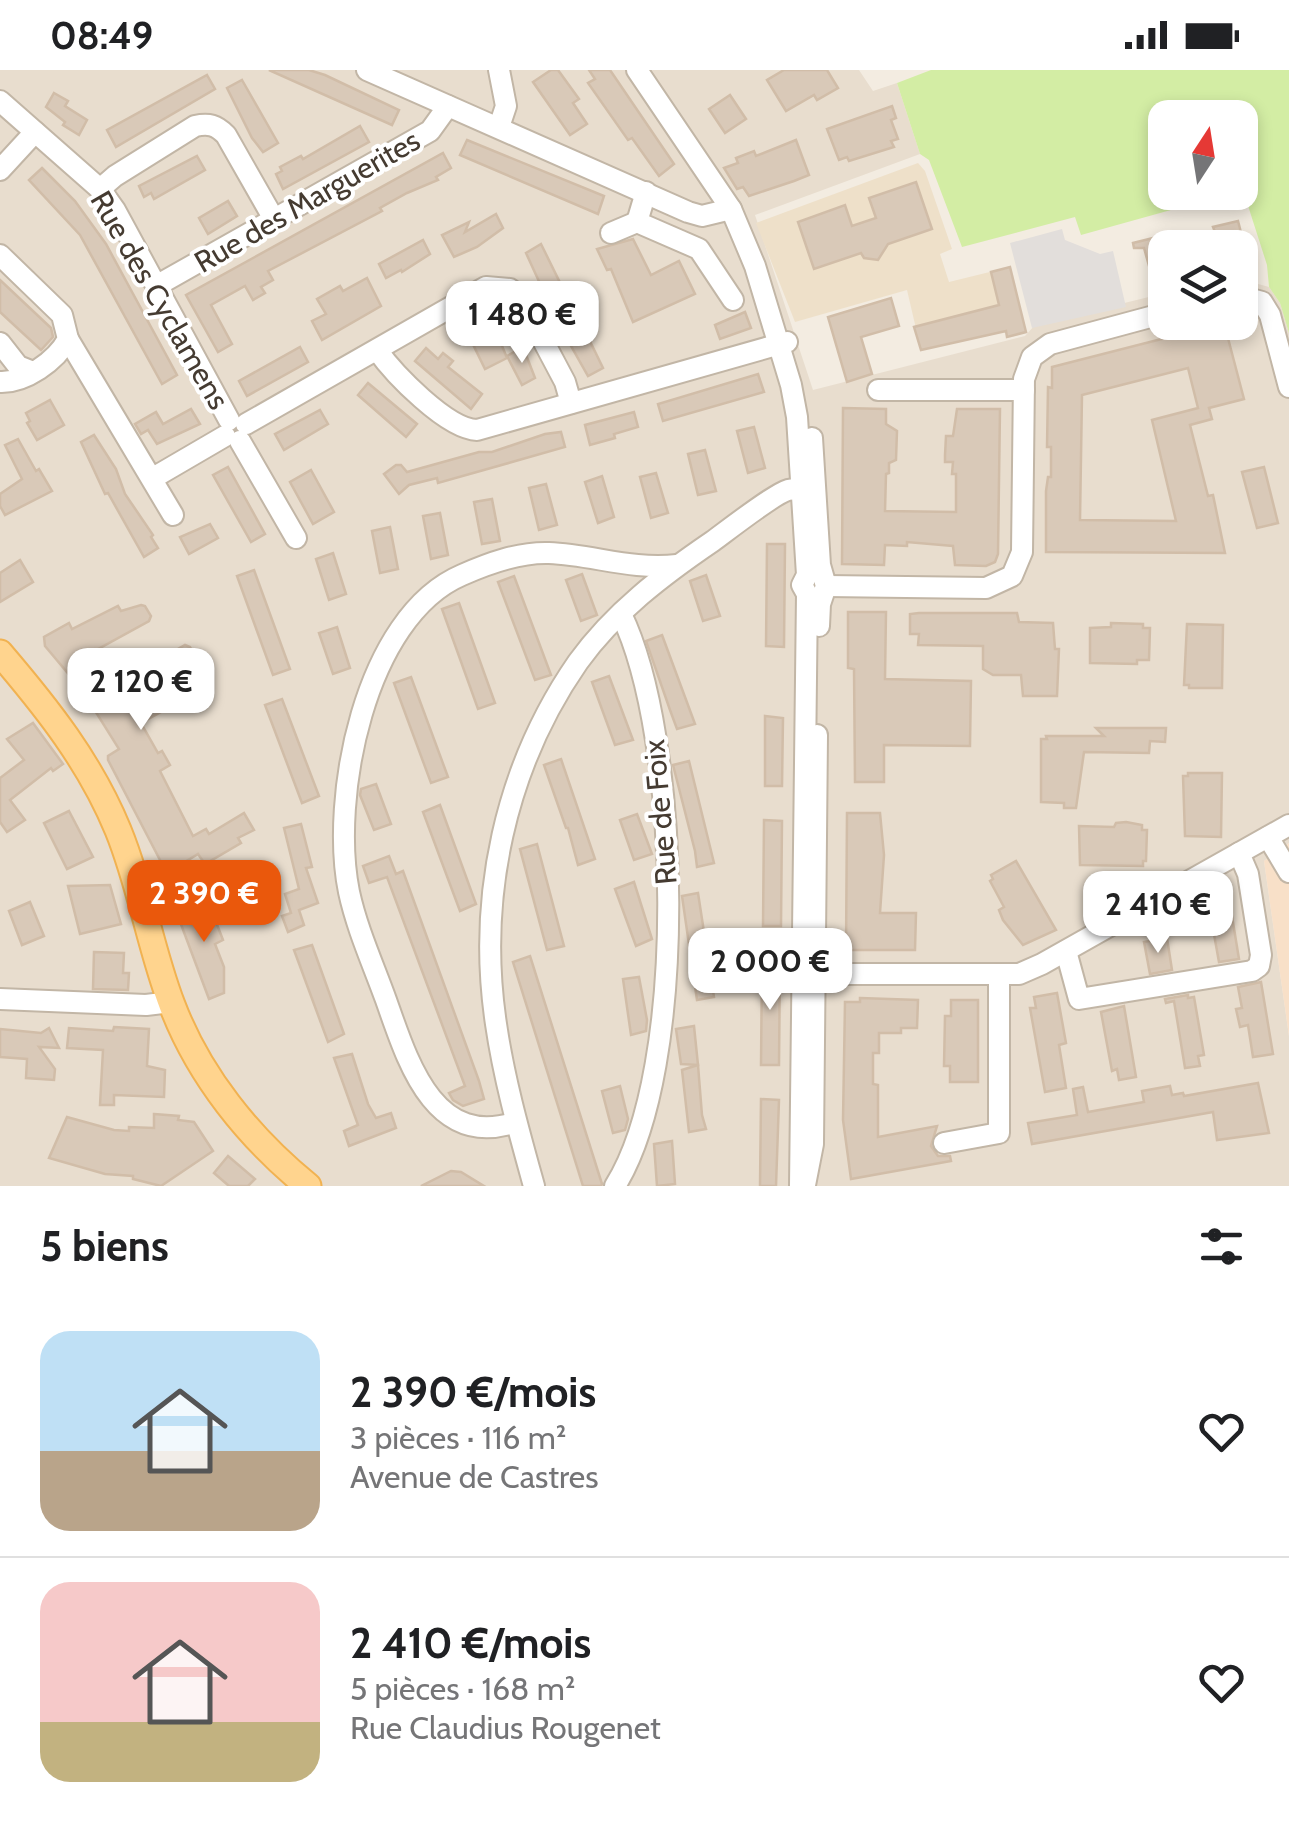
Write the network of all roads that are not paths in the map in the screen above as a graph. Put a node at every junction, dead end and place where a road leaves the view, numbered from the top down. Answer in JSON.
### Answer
{"nodes":[{"id":1,"x":368,"y":70,"type":"edge"},
{"id":2,"x":499,"y":70,"type":"edge"},
{"id":3,"x":636,"y":70,"type":"edge"},
{"id":4,"x":0,"y":101,"type":"edge"},
{"id":5,"x":448,"y":106,"type":"junction"},
{"id":6,"x":499,"y":127,"type":"junction"},
{"id":7,"x":35,"y":132,"type":"junction"},
{"id":8,"x":0,"y":170,"type":"edge"},
{"id":9,"x":100,"y":189,"type":"junction"},
{"id":10,"x":646,"y":192,"type":"junction"},
{"id":11,"x":726,"y":200,"type":"junction"},
{"id":12,"x":275,"y":220,"type":"junction"},
{"id":13,"x":637,"y":222,"type":"junction"},
{"id":14,"x":611,"y":233,"type":"dead end"},
{"id":15,"x":0,"y":255,"type":"edge"},
{"id":16,"x":156,"y":286,"type":"junction"},
{"id":17,"x":733,"y":300,"type":"dead end"},
{"id":18,"x":1258,"y":301,"type":"edge"},
{"id":19,"x":1148,"y":318,"type":"edge"},
{"id":20,"x":68,"y":339,"type":"junction"},
{"id":21,"x":0,"y":342,"type":"edge"},
{"id":22,"x":783,"y":343,"type":"junction"},
{"id":23,"x":377,"y":350,"type":"junction"},
{"id":24,"x":32,"y":372,"type":"junction"},
{"id":25,"x":0,"y":382,"type":"edge"},
{"id":26,"x":1289,"y":387,"type":"edge"},
{"id":27,"x":878,"y":390,"type":"dead end"},
{"id":28,"x":1024,"y":390,"type":"junction"},
{"id":29,"x":572,"y":403,"type":"junction"},
{"id":30,"x":235,"y":430,"type":"junction"},
{"id":31,"x":153,"y":478,"type":"junction"},
{"id":32,"x":806,"y":498,"type":"junction"},
{"id":33,"x":173,"y":515,"type":"dead end"},
{"id":34,"x":296,"y":538,"type":"dead end"},
{"id":35,"x":677,"y":565,"type":"junction"},
{"id":36,"x":626,"y":566,"type":"junction"},
{"id":37,"x":817,"y":585,"type":"junction"},
{"id":38,"x":628,"y":606,"type":"junction"},
{"id":39,"x":0,"y":653,"type":"edge"},
{"id":40,"x":1289,"y":825,"type":"edge"},
{"id":41,"x":1268,"y":837,"type":"junction"},
{"id":42,"x":1239,"y":853,"type":"junction"},
{"id":43,"x":1289,"y":872,"type":"edge"},
{"id":44,"x":1066,"y":951,"type":"junction"},
{"id":45,"x":807,"y":974,"type":"junction"},
{"id":46,"x":999,"y":974,"type":"junction"},
{"id":47,"x":0,"y":999,"type":"edge"},
{"id":48,"x":171,"y":1002,"type":"junction"},
{"id":49,"x":516,"y":1122,"type":"junction"},
{"id":50,"x":944,"y":1136,"type":"dead end"},
{"id":51,"x":308,"y":1186,"type":"edge"},
{"id":52,"x":534,"y":1186,"type":"edge"},
{"id":53,"x":615,"y":1186,"type":"edge"},
{"id":54,"x":802,"y":1186,"type":"edge"}],
"edges":[{"from":1,"to":5,"type":"street"},
{"from":2,"to":6,"type":"street"},
{"from":3,"to":11,"type":"street"},
{"from":4,"to":7,"type":"street","name":"Rue des Cyclamens"},
{"from":5,"to":6,"type":"street"},
{"from":5,"to":12,"type":"street","name":"Rue des Marguerites"},
{"from":6,"to":10,"type":"street"},
{"from":7,"to":8,"type":"street"},
{"from":7,"to":9,"type":"street","name":"Rue des Cyclamens"},
{"from":9,"to":12,"type":"street"},
{"from":9,"to":16,"type":"street","name":"Rue des Cyclamens"},
{"from":10,"to":11,"type":"street"},
{"from":10,"to":13,"type":"street"},
{"from":11,"to":22,"type":"street"},
{"from":12,"to":16,"type":"street","name":"Rue des Marguerites"},
{"from":13,"to":14,"type":"street"},
{"from":13,"to":17,"type":"street"},
{"from":15,"to":20,"type":"street"},
{"from":16,"to":30,"type":"street","name":"Rue des Cyclamens"},
{"from":18,"to":26,"type":"street"},
{"from":19,"to":28,"type":"street"},
{"from":20,"to":24,"type":"street"},
{"from":20,"to":31,"type":"street"},
{"from":21,"to":24,"type":"street"},
{"from":22,"to":29,"type":"street"},
{"from":22,"to":32,"type":"street"},
{"from":23,"to":29,"type":"street"},
{"from":23,"to":29,"type":"street"},
{"from":23,"to":30,"type":"street"},
{"from":24,"to":25,"type":"street"},
{"from":27,"to":28,"type":"street"},
{"from":28,"to":37,"type":"street"},
{"from":30,"to":31,"type":"street"},
{"from":30,"to":34,"type":"street","name":"Rue des Cyclamens"},
{"from":31,"to":33,"type":"street"},
{"from":32,"to":35,"type":"street"},
{"from":32,"to":37,"type":"street"},
{"from":35,"to":36,"type":"street"},
{"from":35,"to":38,"type":"street"},
{"from":36,"to":38,"type":"street","name":"Rue de Foix"},
{"from":36,"to":49,"type":"street"},
{"from":37,"to":45,"type":"street"},
{"from":38,"to":49,"type":"street"},
{"from":38,"to":53,"type":"street","name":"Rue de Foix"},
{"from":39,"to":48,"type":"main road"},
{"from":40,"to":41,"type":"street"},
{"from":41,"to":42,"type":"street"},
{"from":41,"to":43,"type":"street"},
{"from":42,"to":44,"type":"street"},
{"from":42,"to":44,"type":"street"},
{"from":44,"to":46,"type":"street"},
{"from":45,"to":46,"type":"street"},
{"from":45,"to":54,"type":"street"},
{"from":46,"to":50,"type":"street"},
{"from":47,"to":48,"type":"street"},
{"from":48,"to":51,"type":"main road"},
{"from":49,"to":52,"type":"street"}]}
